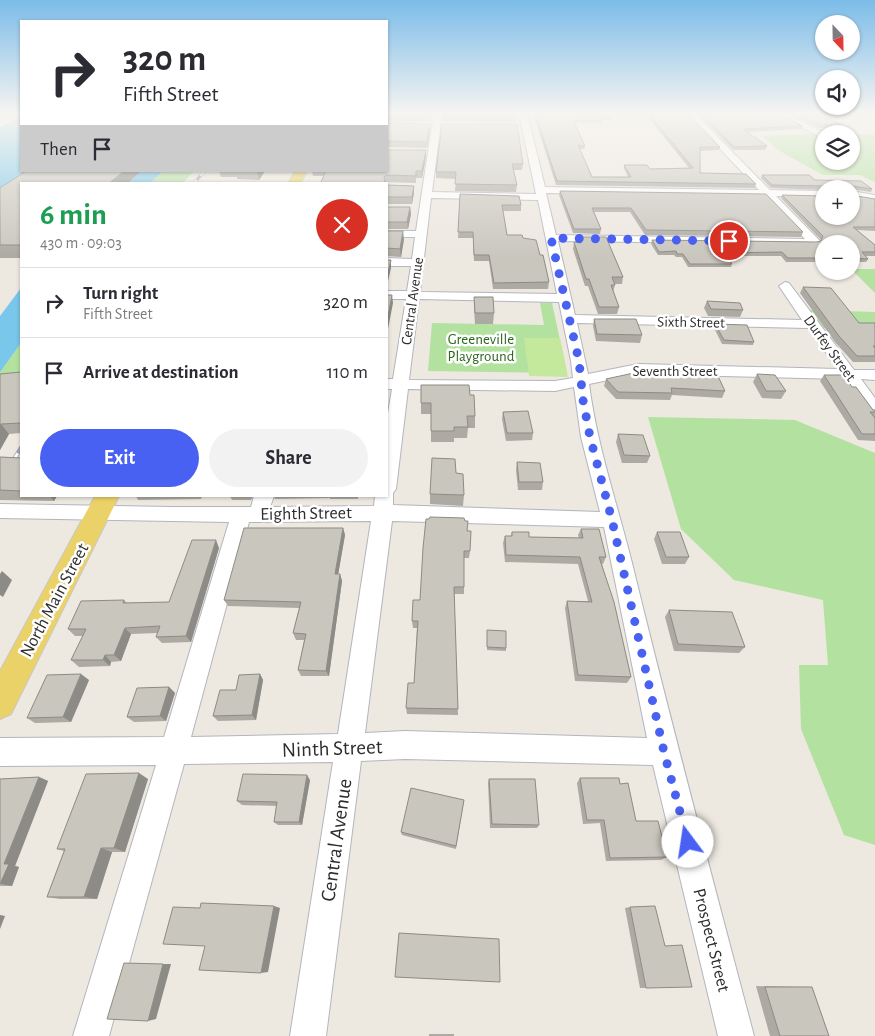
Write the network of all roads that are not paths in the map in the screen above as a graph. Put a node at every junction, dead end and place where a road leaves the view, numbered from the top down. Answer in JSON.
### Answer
{"nodes":[{"id":1,"x":427,"y":161,"type":"edge"},
{"id":2,"x":532,"y":161,"type":"edge"},
{"id":3,"x":738,"y":161,"type":"edge"},
{"id":4,"x":428,"y":187,"type":"junction"},
{"id":5,"x":538,"y":188,"type":"junction"},
{"id":6,"x":769,"y":193,"type":"junction"},
{"id":7,"x":815,"y":194,"type":"edge"},
{"id":8,"x":860,"y":195,"type":"edge"},
{"id":9,"x":873,"y":197,"type":"edge"},
{"id":10,"x":388,"y":234,"type":"edge"},
{"id":11,"x":421,"y":234,"type":"junction"},
{"id":12,"x":551,"y":238,"type":"junction"},
{"id":13,"x":388,"y":262,"type":"edge"},
{"id":14,"x":417,"y":263,"type":"junction"},
{"id":15,"x":785,"y":286,"type":"dead end"},
{"id":16,"x":388,"y":296,"type":"edge"},
{"id":17,"x":413,"y":296,"type":"junction"},
{"id":18,"x":567,"y":308,"type":"junction"},
{"id":19,"x":813,"y":324,"type":"junction"},
{"id":20,"x":849,"y":374,"type":"junction"},
{"id":21,"x":875,"y":375,"type":"edge"},
{"id":22,"x":582,"y":382,"type":"junction"},
{"id":23,"x":393,"y":384,"type":"edge"},
{"id":24,"x":875,"y":410,"type":"edge"},
{"id":25,"x":388,"y":456,"type":"edge"},
{"id":26,"x":385,"y":499,"type":"edge"},
{"id":27,"x":103,"y":505,"type":"edge"},
{"id":28,"x":255,"y":508,"type":"edge"},
{"id":29,"x":0,"y":510,"type":"edge"},
{"id":30,"x":612,"y":520,"type":"junction"},
{"id":31,"x":0,"y":704,"type":"edge"},
{"id":32,"x":349,"y":748,"type":"junction"},
{"id":33,"x":174,"y":751,"type":"junction"},
{"id":34,"x":0,"y":752,"type":"edge"},
{"id":35,"x":664,"y":752,"type":"junction"},
{"id":36,"x":91,"y":1036,"type":"edge"},
{"id":37,"x":308,"y":1036,"type":"edge"},
{"id":38,"x":736,"y":1036,"type":"edge"}],
"edges":[{"from":1,"to":4,"type":"street","name":"Central Avenue"},
{"from":2,"to":5,"type":"street","name":"Prospect Street"},
{"from":3,"to":6,"type":"street"},
{"from":4,"to":5,"type":"street"},
{"from":4,"to":11,"type":"street","name":"Central Avenue"},
{"from":5,"to":6,"type":"street"},
{"from":5,"to":12,"type":"street","name":"Prospect Street"},
{"from":6,"to":7,"type":"street"},
{"from":6,"to":12,"type":"street"},
{"from":8,"to":9,"type":"street"},
{"from":10,"to":11,"type":"street"},
{"from":11,"to":14,"type":"street","name":"Central Avenue"},
{"from":12,"to":18,"type":"street","name":"Prospect Street"},
{"from":13,"to":14,"type":"street"},
{"from":14,"to":17,"type":"street","name":"Central Avenue"},
{"from":15,"to":19,"type":"street","name":"Durfey Street"},
{"from":16,"to":17,"type":"street","name":"Sixth Street"},
{"from":17,"to":18,"type":"street","name":"Sixth Street"},
{"from":17,"to":23,"type":"street","name":"Central Avenue"},
{"from":18,"to":19,"type":"street","name":"Sixth Street"},
{"from":18,"to":22,"type":"street","name":"Prospect Street"},
{"from":19,"to":20,"type":"street","name":"Durfey Street"},
{"from":20,"to":21,"type":"street","name":"Seventh Street"},
{"from":20,"to":22,"type":"street","name":"Seventh Street"},
{"from":20,"to":24,"type":"street","name":"Durfey Street"},
{"from":22,"to":23,"type":"street","name":"Seventh Street"},
{"from":22,"to":30,"type":"street","name":"Prospect Street"},
{"from":23,"to":25,"type":"street","name":"Central Avenue"},
{"from":26,"to":28,"type":"street","name":"Eighth Street"},
{"from":26,"to":30,"type":"street","name":"Eighth Street"},
{"from":26,"to":32,"type":"street","name":"Central Avenue"},
{"from":27,"to":28,"type":"street","name":"Eighth Street"},
{"from":27,"to":29,"type":"street","name":"Eighth Street"},
{"from":27,"to":31,"type":"main road","name":"North Main Street"},
{"from":28,"to":33,"type":"street"},
{"from":30,"to":35,"type":"street","name":"Prospect Street"},
{"from":32,"to":33,"type":"street","name":"Ninth Street"},
{"from":32,"to":35,"type":"street","name":"Ninth Street"},
{"from":32,"to":37,"type":"street","name":"Central Avenue"},
{"from":33,"to":34,"type":"street","name":"Ninth Street"},
{"from":33,"to":36,"type":"street"},
{"from":35,"to":38,"type":"street","name":"Prospect Street"}]}
